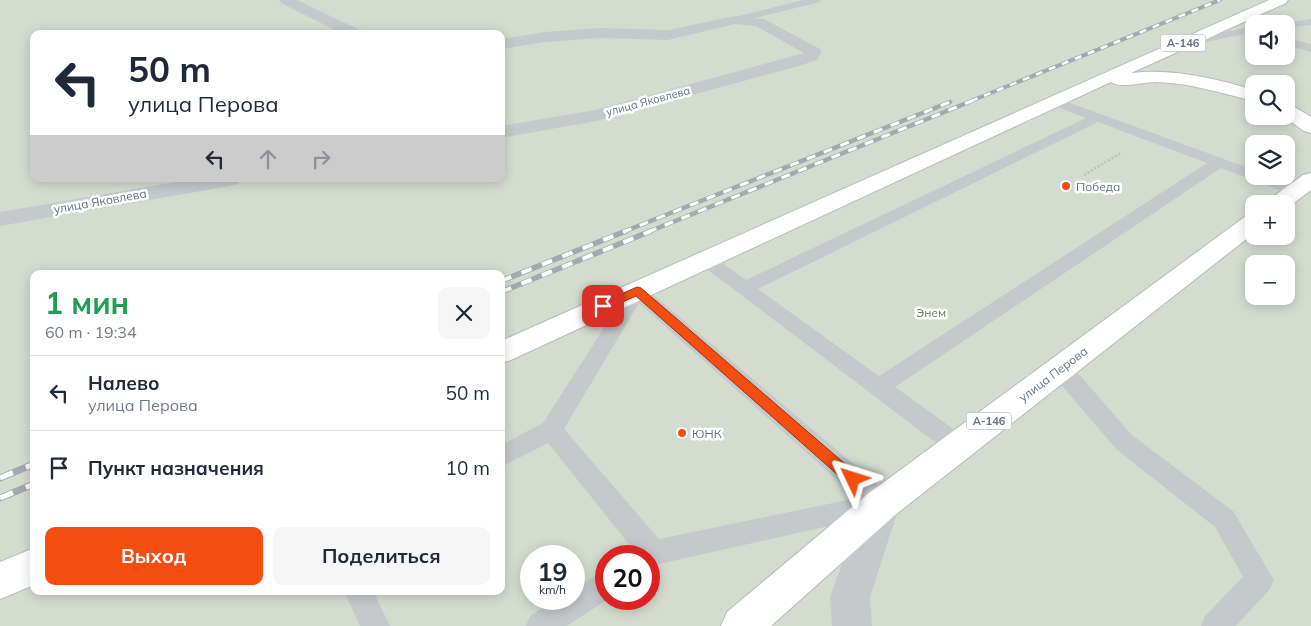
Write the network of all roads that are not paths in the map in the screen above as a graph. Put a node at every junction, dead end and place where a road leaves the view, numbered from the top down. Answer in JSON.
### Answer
{"nodes":[{"id":1,"x":286,"y":0,"type":"edge"},
{"id":2,"x":816,"y":0,"type":"edge"},
{"id":3,"x":1281,"y":0,"type":"edge"},
{"id":4,"x":735,"y":20,"type":"junction"},
{"id":5,"x":1311,"y":22,"type":"edge"},
{"id":6,"x":1295,"y":24,"type":"edge"},
{"id":7,"x":348,"y":30,"type":"edge"},
{"id":8,"x":1245,"y":31,"type":"edge"},
{"id":9,"x":505,"y":43,"type":"edge"},
{"id":10,"x":1295,"y":44,"type":"edge"},
{"id":11,"x":1178,"y":45,"type":"junction"},
{"id":12,"x":1311,"y":48,"type":"edge"},
{"id":13,"x":1086,"y":86,"type":"junction"},
{"id":14,"x":1245,"y":93,"type":"edge"},
{"id":15,"x":1054,"y":101,"type":"junction"},
{"id":16,"x":1295,"y":115,"type":"edge"},
{"id":17,"x":1098,"y":117,"type":"junction"},
{"id":18,"x":1311,"y":127,"type":"edge"},
{"id":19,"x":505,"y":131,"type":"edge"},
{"id":20,"x":1219,"y":162,"type":"junction"},
{"id":21,"x":1245,"y":172,"type":"edge"},
{"id":22,"x":213,"y":182,"type":"edge"},
{"id":23,"x":1303,"y":185,"type":"edge"},
{"id":24,"x":1290,"y":195,"type":"edge"},
{"id":25,"x":0,"y":219,"type":"edge"},
{"id":26,"x":1245,"y":228,"type":"edge"},
{"id":27,"x":705,"y":259,"type":"junction"},
{"id":28,"x":744,"y":288,"type":"junction"},
{"id":29,"x":637,"y":291,"type":"junction"},
{"id":30,"x":505,"y":351,"type":"edge"},
{"id":31,"x":1061,"y":369,"type":"junction"},
{"id":32,"x":879,"y":388,"type":"junction"},
{"id":33,"x":551,"y":430,"type":"junction"},
{"id":34,"x":957,"y":445,"type":"junction"},
{"id":35,"x":505,"y":455,"type":"edge"},
{"id":36,"x":882,"y":504,"type":"junction"},
{"id":37,"x":642,"y":545,"type":"edge"},
{"id":38,"x":660,"y":553,"type":"edge"},
{"id":39,"x":30,"y":568,"type":"edge"},
{"id":40,"x":0,"y":581,"type":"edge"},
{"id":41,"x":595,"y":591,"type":"edge"},
{"id":42,"x":360,"y":595,"type":"edge"},
{"id":43,"x":375,"y":626,"type":"edge"},
{"id":44,"x":542,"y":626,"type":"edge"},
{"id":45,"x":741,"y":626,"type":"edge"},
{"id":46,"x":852,"y":626,"type":"edge"},
{"id":47,"x":1216,"y":626,"type":"edge"}],
"edges":[{"from":1,"to":7,"type":"street"},
{"from":2,"to":4,"type":"lane"},
{"from":3,"to":11,"type":"highway","number":"А-146"},
{"from":4,"to":9,"type":"street"},
{"from":4,"to":19,"type":"street","name":"улица Яковлева"},
{"from":5,"to":6,"type":"lane"},
{"from":8,"to":11,"type":"lane"},
{"from":10,"to":12,"type":"lane"},
{"from":11,"to":13,"type":"highway","number":"А-146"},
{"from":13,"to":14,"type":"highway","number":"А-146"},
{"from":13,"to":15,"type":"highway","number":"А-146"},
{"from":15,"to":17,"type":"lane"},
{"from":15,"to":27,"type":"highway","number":"А-146"},
{"from":16,"to":18,"type":"highway"},
{"from":17,"to":20,"type":"lane"},
{"from":17,"to":28,"type":"lane"},
{"from":20,"to":21,"type":"lane"},
{"from":20,"to":32,"type":"lane"},
{"from":22,"to":25,"type":"street","name":"улица Яковлева"},
{"from":23,"to":24,"type":"highway"},
{"from":26,"to":31,"type":"highway","name":"улица Перова","number":"А-146"},
{"from":27,"to":28,"type":"lane"},
{"from":27,"to":29,"type":"highway","number":"А-146"},
{"from":28,"to":32,"type":"lane"},
{"from":29,"to":30,"type":"highway","number":"А-146"},
{"from":29,"to":33,"type":"lane"},
{"from":29,"to":36,"type":"lane"},
{"from":31,"to":34,"type":"highway","name":"улица Перова","number":"А-146"},
{"from":31,"to":47,"type":"lane"},
{"from":32,"to":34,"type":"lane"},
{"from":33,"to":35,"type":"lane"},
{"from":33,"to":37,"type":"lane"},
{"from":34,"to":36,"type":"highway","name":"улица Перова","number":"А-146"},
{"from":36,"to":38,"type":"lane"},
{"from":36,"to":45,"type":"highway","name":"улица Перова","number":"А-146"},
{"from":36,"to":46,"type":"street"},
{"from":39,"to":40,"type":"highway"},
{"from":41,"to":44,"type":"lane"},
{"from":42,"to":43,"type":"lane"}]}
